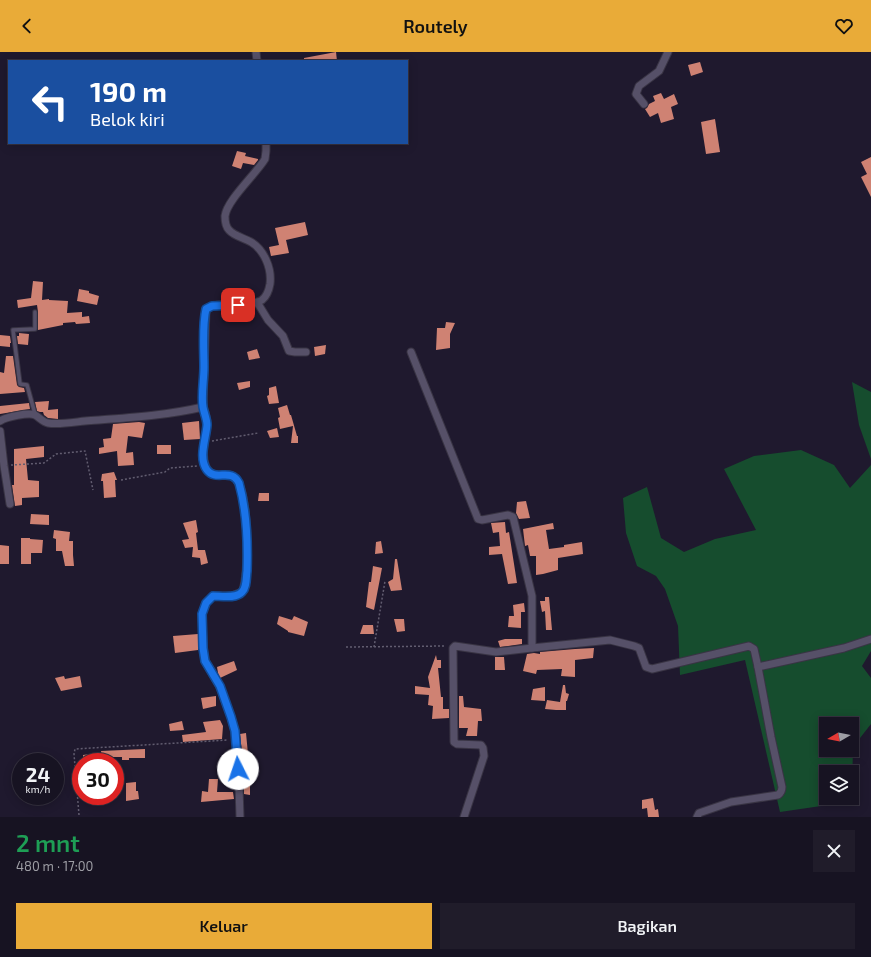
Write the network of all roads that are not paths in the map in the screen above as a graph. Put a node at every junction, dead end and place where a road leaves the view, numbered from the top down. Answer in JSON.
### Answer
{"nodes":[{"id":1,"x":668,"y":52,"type":"edge"},
{"id":2,"x":644,"y":104,"type":"dead end"},
{"id":3,"x":266,"y":144,"type":"edge"},
{"id":4,"x":257,"y":302,"type":"junction"},
{"id":5,"x":35,"y":312,"type":"dead end"},
{"id":6,"x":306,"y":352,"type":"dead end"},
{"id":7,"x":411,"y":352,"type":"dead end"},
{"id":8,"x":203,"y":407,"type":"junction"},
{"id":9,"x":35,"y":415,"type":"junction"},
{"id":10,"x":0,"y":421,"type":"edge"},
{"id":11,"x":0,"y":431,"type":"edge"},
{"id":12,"x":10,"y":504,"type":"dead end"},
{"id":13,"x":871,"y":639,"type":"edge"},
{"id":14,"x":532,"y":648,"type":"junction"},
{"id":15,"x":758,"y":667,"type":"junction"},
{"id":16,"x":240,"y":817,"type":"edge"},
{"id":17,"x":464,"y":817,"type":"edge"},
{"id":18,"x":697,"y":817,"type":"edge"}],
"edges":[{"from":1,"to":2,"type":"street"},
{"from":3,"to":4,"type":"street"},
{"from":4,"to":6,"type":"street"},
{"from":4,"to":8,"type":"street"},
{"from":5,"to":9,"type":"lane"},
{"from":7,"to":14,"type":"street"},
{"from":8,"to":9,"type":"street"},
{"from":8,"to":16,"type":"street"},
{"from":9,"to":10,"type":"street"},
{"from":11,"to":12,"type":"street"},
{"from":13,"to":15,"type":"street"},
{"from":14,"to":15,"type":"street"},
{"from":14,"to":17,"type":"street"},
{"from":15,"to":18,"type":"street"}]}
